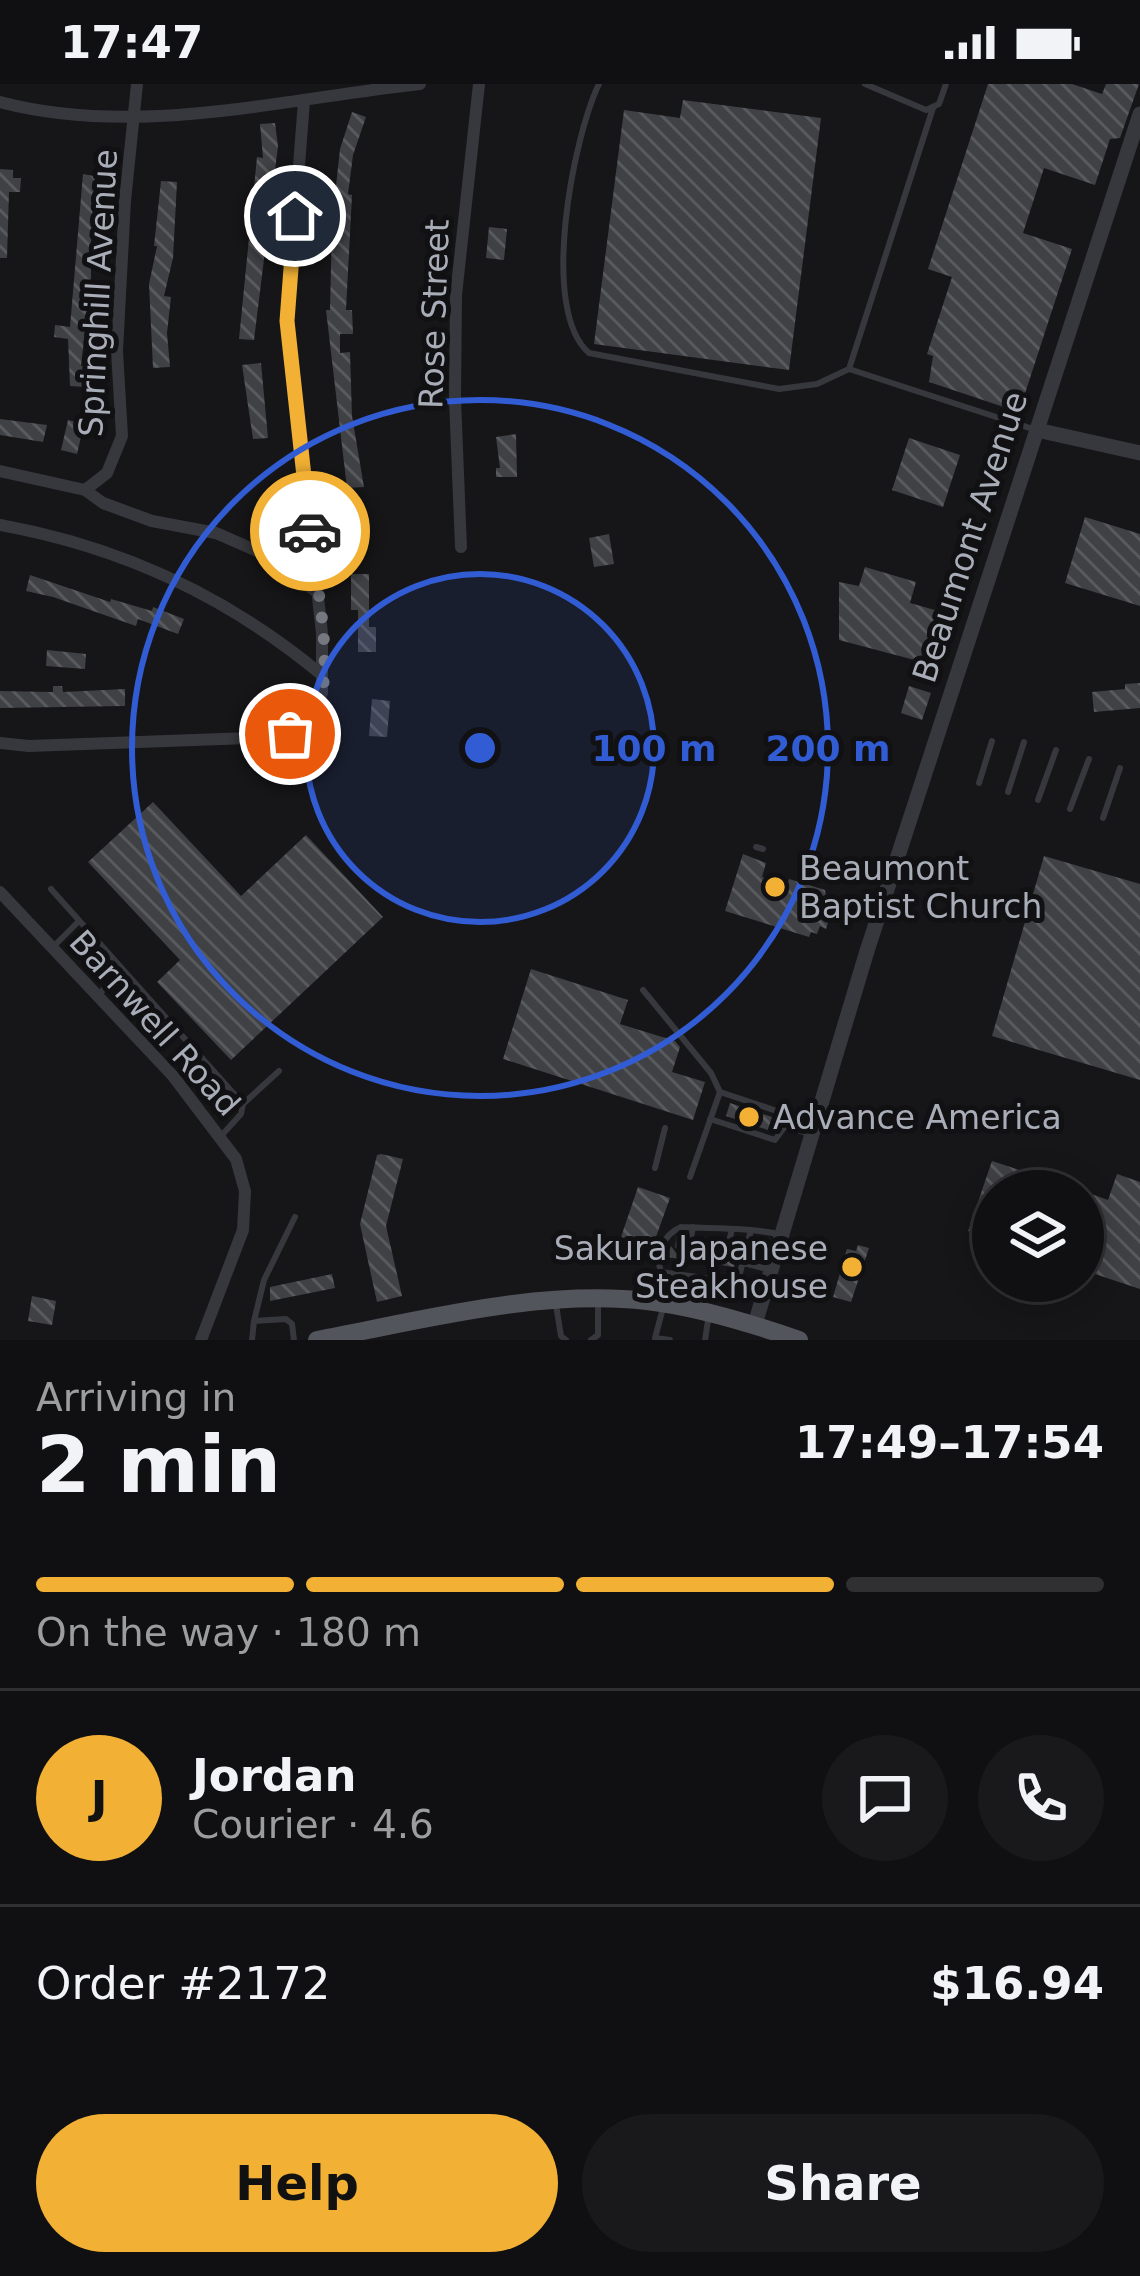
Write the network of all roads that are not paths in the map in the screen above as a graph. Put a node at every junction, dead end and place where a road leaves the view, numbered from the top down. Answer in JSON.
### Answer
{"nodes":[{"id":1,"x":137,"y":84,"type":"edge"},
{"id":2,"x":420,"y":84,"type":"edge"},
{"id":3,"x":479,"y":84,"type":"edge"},
{"id":4,"x":598,"y":84,"type":"edge"},
{"id":5,"x":865,"y":84,"type":"edge"},
{"id":6,"x":946,"y":84,"type":"edge"},
{"id":7,"x":304,"y":101,"type":"junction"},
{"id":8,"x":0,"y":102,"type":"edge"},
{"id":9,"x":933,"y":108,"type":"junction"},
{"id":10,"x":1140,"y":114,"type":"edge"},
{"id":11,"x":134,"y":116,"type":"junction"},
{"id":12,"x":849,"y":369,"type":"junction"},
{"id":13,"x":1037,"y":430,"type":"junction"},
{"id":14,"x":1140,"y":453,"type":"edge"},
{"id":15,"x":0,"y":471,"type":"edge"},
{"id":16,"x":86,"y":490,"type":"junction"},
{"id":17,"x":0,"y":524,"type":"edge"},
{"id":18,"x":460,"y":547,"type":"dead end"},
{"id":19,"x":317,"y":592,"type":"junction"},
{"id":20,"x":322,"y":675,"type":"junction"},
{"id":21,"x":992,"y":741,"type":"dead end"},
{"id":22,"x":1024,"y":742,"type":"dead end"},
{"id":23,"x":0,"y":743,"type":"edge"},
{"id":24,"x":1055,"y":750,"type":"dead end"},
{"id":25,"x":1089,"y":759,"type":"dead end"},
{"id":26,"x":1120,"y":768,"type":"dead end"},
{"id":27,"x":980,"y":783,"type":"dead end"},
{"id":28,"x":1008,"y":792,"type":"dead end"},
{"id":29,"x":1038,"y":800,"type":"dead end"},
{"id":30,"x":1070,"y":809,"type":"dead end"},
{"id":31,"x":1103,"y":818,"type":"dead end"},
{"id":32,"x":51,"y":890,"type":"dead end"},
{"id":33,"x":0,"y":892,"type":"edge"},
{"id":34,"x":79,"y":921,"type":"junction"},
{"id":35,"x":52,"y":948,"type":"junction"},
{"id":36,"x":122,"y":971,"type":"junction"},
{"id":37,"x":643,"y":990,"type":"dead end"},
{"id":38,"x":97,"y":996,"type":"junction"},
{"id":39,"x":279,"y":1071,"type":"dead end"},
{"id":40,"x":720,"y":1092,"type":"junction"},
{"id":41,"x":243,"y":1104,"type":"junction"},
{"id":42,"x":709,"y":1118,"type":"junction"},
{"id":43,"x":785,"y":1126,"type":"junction"},
{"id":44,"x":665,"y":1129,"type":"dead end"},
{"id":45,"x":812,"y":1135,"type":"junction"},
{"id":46,"x":221,"y":1136,"type":"junction"},
{"id":47,"x":655,"y":1168,"type":"dead end"},
{"id":48,"x":690,"y":1177,"type":"dead end"},
{"id":49,"x":295,"y":1217,"type":"dead end"},
{"id":50,"x":681,"y":1227,"type":"junction"},
{"id":51,"x":693,"y":1227,"type":"junction"},
{"id":52,"x":732,"y":1229,"type":"junction"},
{"id":53,"x":751,"y":1230,"type":"junction"},
{"id":54,"x":782,"y":1234,"type":"junction"},
{"id":55,"x":678,"y":1246,"type":"dead end"},
{"id":56,"x":689,"y":1248,"type":"dead end"},
{"id":57,"x":727,"y":1255,"type":"dead end"},
{"id":58,"x":675,"y":1258,"type":"dead end"},
{"id":59,"x":688,"y":1260,"type":"dead end"},
{"id":60,"x":743,"y":1263,"type":"junction"},
{"id":61,"x":724,"y":1266,"type":"dead end"},
{"id":62,"x":771,"y":1270,"type":"junction"},
{"id":63,"x":669,"y":1273,"type":"junction"},
{"id":64,"x":685,"y":1276,"type":"junction"},
{"id":65,"x":703,"y":1278,"type":"junction"},
{"id":66,"x":721,"y":1280,"type":"junction"},
{"id":67,"x":556,"y":1301,"type":"junction"},
{"id":68,"x":598,"y":1301,"type":"junction"},
{"id":69,"x":661,"y":1304,"type":"junction"},
{"id":70,"x":702,"y":1312,"type":"junction"},
{"id":71,"x":254,"y":1321,"type":"junction"},
{"id":72,"x":754,"y":1332,"type":"edge"},
{"id":73,"x":654,"y":1339,"type":"edge"},
{"id":74,"x":201,"y":1340,"type":"edge"},
{"id":75,"x":252,"y":1340,"type":"edge"},
{"id":76,"x":294,"y":1340,"type":"edge"},
{"id":77,"x":317,"y":1340,"type":"edge"},
{"id":78,"x":566,"y":1340,"type":"edge"},
{"id":79,"x":591,"y":1340,"type":"edge"},
{"id":80,"x":670,"y":1340,"type":"edge"},
{"id":81,"x":705,"y":1340,"type":"edge"},
{"id":82,"x":799,"y":1340,"type":"edge"}],
"edges":[{"from":1,"to":11,"type":"street","name":"Springhill Avenue"},
{"from":2,"to":7,"type":"street"},
{"from":3,"to":18,"type":"street","name":"Rose Street"},
{"from":4,"to":12,"type":"lane"},
{"from":5,"to":9,"type":"lane"},
{"from":6,"to":9,"type":"lane"},
{"from":7,"to":11,"type":"street"},
{"from":7,"to":19,"type":"street"},
{"from":8,"to":11,"type":"street"},
{"from":9,"to":12,"type":"lane"},
{"from":10,"to":13,"type":"street","name":"Beaumont Avenue"},
{"from":11,"to":16,"type":"street","name":"Springhill Avenue"},
{"from":12,"to":13,"type":"lane"},
{"from":13,"to":14,"type":"street"},
{"from":13,"to":45,"type":"street","name":"Beaumont Avenue"},
{"from":15,"to":16,"type":"street"},
{"from":16,"to":19,"type":"street"},
{"from":17,"to":20,"type":"street"},
{"from":19,"to":20,"type":"street"},
{"from":20,"to":23,"type":"street"},
{"from":21,"to":27,"type":"lane"},
{"from":22,"to":28,"type":"lane"},
{"from":24,"to":29,"type":"lane"},
{"from":25,"to":30,"type":"lane"},
{"from":26,"to":31,"type":"lane"},
{"from":32,"to":34,"type":"lane"},
{"from":33,"to":35,"type":"street","name":"Barnwell Road"},
{"from":34,"to":35,"type":"lane"},
{"from":34,"to":36,"type":"lane"},
{"from":35,"to":38,"type":"street","name":"Barnwell Road"},
{"from":36,"to":38,"type":"lane"},
{"from":36,"to":41,"type":"lane"},
{"from":37,"to":40,"type":"lane"},
{"from":38,"to":46,"type":"street","name":"Barnwell Road"},
{"from":39,"to":41,"type":"lane"},
{"from":40,"to":42,"type":"lane"},
{"from":40,"to":43,"type":"lane"},
{"from":41,"to":46,"type":"lane"},
{"from":42,"to":43,"type":"lane"},
{"from":42,"to":48,"type":"lane"},
{"from":43,"to":45,"type":"lane"},
{"from":44,"to":47,"type":"lane"},
{"from":45,"to":54,"type":"street","name":"Beaumont Avenue"},
{"from":46,"to":74,"type":"street","name":"Barnwell Road"},
{"from":49,"to":71,"type":"lane"},
{"from":50,"to":51,"type":"lane"},
{"from":50,"to":55,"type":"lane"},
{"from":50,"to":63,"type":"lane"},
{"from":51,"to":52,"type":"lane"},
{"from":51,"to":56,"type":"lane"},
{"from":52,"to":53,"type":"lane"},
{"from":52,"to":57,"type":"lane"},
{"from":53,"to":54,"type":"lane"},
{"from":53,"to":60,"type":"lane"},
{"from":54,"to":62,"type":"street","name":"Beaumont Avenue"},
{"from":58,"to":63,"type":"lane"},
{"from":59,"to":64,"type":"lane"},
{"from":60,"to":62,"type":"lane"},
{"from":60,"to":66,"type":"lane"},
{"from":61,"to":66,"type":"lane"},
{"from":62,"to":72,"type":"street","name":"Beaumont Avenue"},
{"from":63,"to":64,"type":"lane"},
{"from":63,"to":69,"type":"lane"},
{"from":64,"to":65,"type":"lane"},
{"from":65,"to":66,"type":"lane"},
{"from":65,"to":70,"type":"lane"},
{"from":67,"to":68,"type":"main road"},
{"from":67,"to":77,"type":"main road"},
{"from":67,"to":78,"type":"lane"},
{"from":68,"to":69,"type":"main road"},
{"from":68,"to":79,"type":"lane"},
{"from":69,"to":70,"type":"main road"},
{"from":69,"to":73,"type":"lane"},
{"from":70,"to":72,"type":"main road"},
{"from":70,"to":81,"type":"lane"},
{"from":71,"to":75,"type":"lane"},
{"from":71,"to":76,"type":"lane"},
{"from":72,"to":82,"type":"main road"},
{"from":73,"to":80,"type":"lane"}]}
